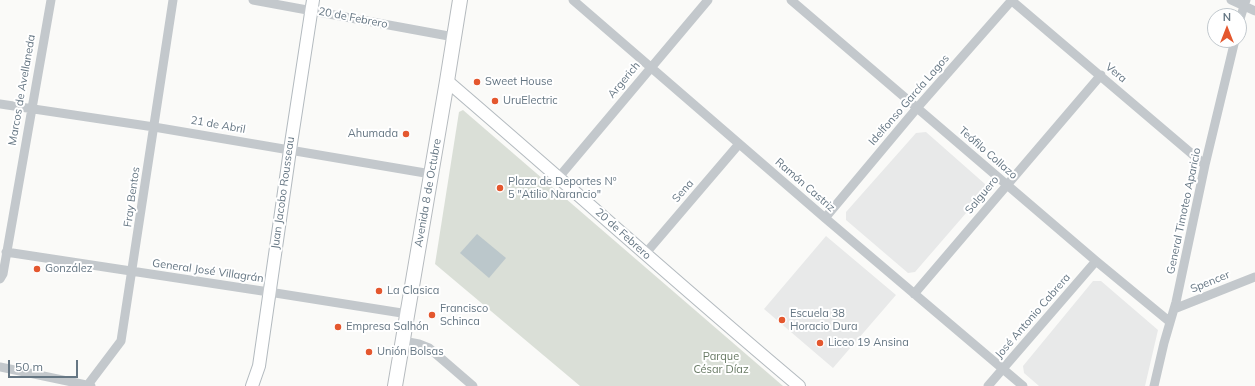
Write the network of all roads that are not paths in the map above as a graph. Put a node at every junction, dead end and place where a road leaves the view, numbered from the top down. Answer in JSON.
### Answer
{"nodes":[{"id":1,"x":51,"y":0,"type":"edge"},
{"id":2,"x":173,"y":0,"type":"edge"},
{"id":3,"x":253,"y":0,"type":"edge"},
{"id":4,"x":460,"y":0,"type":"edge"},
{"id":5,"x":573,"y":0,"type":"edge"},
{"id":6,"x":708,"y":0,"type":"edge"},
{"id":7,"x":791,"y":0,"type":"edge"},
{"id":8,"x":1012,"y":0,"type":"edge"},
{"id":9,"x":1231,"y":0,"type":"edge"},
{"id":10,"x":1245,"y":4,"type":"edge"},
{"id":11,"x":312,"y":5,"type":"edge"},
{"id":12,"x":1255,"y":11,"type":"edge"},
{"id":13,"x":454,"y":37,"type":"junction"},
{"id":14,"x":1233,"y":48,"type":"edge"},
{"id":15,"x":651,"y":68,"type":"junction"},
{"id":16,"x":1101,"y":75,"type":"junction"},
{"id":17,"x":447,"y":82,"type":"junction"},
{"id":18,"x":0,"y":104,"type":"edge"},
{"id":19,"x":917,"y":108,"type":"junction"},
{"id":20,"x":31,"y":109,"type":"junction"},
{"id":21,"x":154,"y":126,"type":"junction"},
{"id":22,"x":739,"y":144,"type":"junction"},
{"id":23,"x":290,"y":150,"type":"junction"},
{"id":24,"x":1205,"y":165,"type":"junction"},
{"id":25,"x":431,"y":174,"type":"junction"},
{"id":26,"x":559,"y":177,"type":"junction"},
{"id":27,"x":1007,"y":184,"type":"junction"},
{"id":28,"x":825,"y":218,"type":"junction"},
{"id":29,"x":6,"y":252,"type":"junction"},
{"id":30,"x":645,"y":254,"type":"junction"},
{"id":31,"x":1096,"y":261,"type":"junction"},
{"id":32,"x":133,"y":272,"type":"junction"},
{"id":33,"x":1255,"y":277,"type":"edge"},
{"id":34,"x":0,"y":279,"type":"edge"},
{"id":35,"x":269,"y":292,"type":"junction"},
{"id":36,"x":914,"y":294,"type":"junction"},
{"id":37,"x":1174,"y":309,"type":"junction"},
{"id":38,"x":408,"y":314,"type":"junction"},
{"id":39,"x":1170,"y":322,"type":"junction"},
{"id":40,"x":403,"y":341,"type":"junction"},
{"id":41,"x":0,"y":367,"type":"edge"},
{"id":42,"x":1003,"y":369,"type":"junction"},
{"id":43,"x":89,"y":386,"type":"edge"},
{"id":44,"x":252,"y":386,"type":"edge"},
{"id":45,"x":395,"y":386,"type":"edge"},
{"id":46,"x":473,"y":386,"type":"edge"},
{"id":47,"x":799,"y":386,"type":"edge"},
{"id":48,"x":988,"y":386,"type":"edge"},
{"id":49,"x":1023,"y":386,"type":"edge"},
{"id":50,"x":1154,"y":386,"type":"edge"}],
"edges":[{"from":1,"to":20,"type":"street","name":"Marcos de Avellaneda"},
{"from":2,"to":21,"type":"street","name":"Fray Bentos"},
{"from":3,"to":11,"type":"street","name":"20 de Febrero"},
{"from":4,"to":13,"type":"main road","name":"Avenida 8 de Octubre"},
{"from":5,"to":15,"type":"street","name":"Ramón Castriz"},
{"from":6,"to":15,"type":"street","name":"Argerich"},
{"from":7,"to":19,"type":"street","name":"Teófilo Collazo"},
{"from":8,"to":16,"type":"street","name":"Vera"},
{"from":8,"to":19,"type":"street","name":"Idelfonso García Lagos"},
{"from":9,"to":10,"type":"street"},
{"from":10,"to":12,"type":"street"},
{"from":11,"to":13,"type":"street","name":"20 de Febrero"},
{"from":11,"to":23,"type":"main road","name":"Juan Jacobo Rousseau"},
{"from":13,"to":17,"type":"main road","name":"Avenida 8 de Octubre"},
{"from":14,"to":24,"type":"street","name":"General Timoteo Aparicio"},
{"from":15,"to":22,"type":"street","name":"Ramón Castriz"},
{"from":15,"to":26,"type":"street","name":"Argerich"},
{"from":16,"to":24,"type":"street","name":"Vera"},
{"from":16,"to":27,"type":"street","name":"Salguero"},
{"from":17,"to":25,"type":"main road","name":"Avenida 8 de Octubre"},
{"from":17,"to":26,"type":"main road","name":"20 de Febrero"},
{"from":18,"to":20,"type":"street","name":"21 de Abril"},
{"from":19,"to":27,"type":"street","name":"Teófilo Collazo"},
{"from":19,"to":28,"type":"street","name":"Idelfonso García Lagos"},
{"from":20,"to":21,"type":"street","name":"21 de Abril"},
{"from":20,"to":29,"type":"street","name":"Marcos de Avellaneda"},
{"from":21,"to":23,"type":"street","name":"21 de Abril"},
{"from":21,"to":32,"type":"street","name":"Fray Bentos"},
{"from":22,"to":28,"type":"street","name":"Ramón Castriz"},
{"from":22,"to":30,"type":"street","name":"Sena"},
{"from":23,"to":25,"type":"street","name":"21 de Abril"},
{"from":23,"to":35,"type":"main road","name":"Juan Jacobo Rousseau"},
{"from":24,"to":37,"type":"street","name":"General Timoteo Aparicio"},
{"from":25,"to":38,"type":"main road","name":"Avenida 8 de Octubre"},
{"from":26,"to":30,"type":"main road","name":"20 de Febrero"},
{"from":27,"to":31,"type":"street","name":"Teófilo Collazo"},
{"from":27,"to":36,"type":"street","name":"Salguero"},
{"from":28,"to":36,"type":"street","name":"Ramón Castriz"},
{"from":29,"to":32,"type":"street","name":"General José Villagrán"},
{"from":29,"to":34,"type":"street","name":"Marcos de Avellaneda"},
{"from":30,"to":47,"type":"main road","name":"20 de Febrero"},
{"from":31,"to":39,"type":"street","name":"Teófilo Collazo"},
{"from":31,"to":42,"type":"street","name":"José Antonio Cabrera"},
{"from":32,"to":35,"type":"street","name":"General José Villagrán"},
{"from":32,"to":43,"type":"street","name":"Fray Bentos"},
{"from":33,"to":37,"type":"street","name":"Spencer"},
{"from":35,"to":38,"type":"street","name":"General José Villagrán"},
{"from":35,"to":44,"type":"main road","name":"Juan Jacobo Rousseau"},
{"from":36,"to":42,"type":"street","name":"Ramón Castriz"},
{"from":37,"to":39,"type":"street","name":"General Timoteo Aparicio"},
{"from":38,"to":40,"type":"main road","name":"Avenida 8 de Octubre"},
{"from":39,"to":50,"type":"street","name":"General Timoteo Aparicio"},
{"from":40,"to":45,"type":"main road","name":"Avenida 8 de Octubre"},
{"from":40,"to":46,"type":"street"},
{"from":41,"to":43,"type":"street"},
{"from":42,"to":48,"type":"street","name":"José Antonio Cabrera"},
{"from":42,"to":49,"type":"street","name":"Ramón Castriz"}]}
